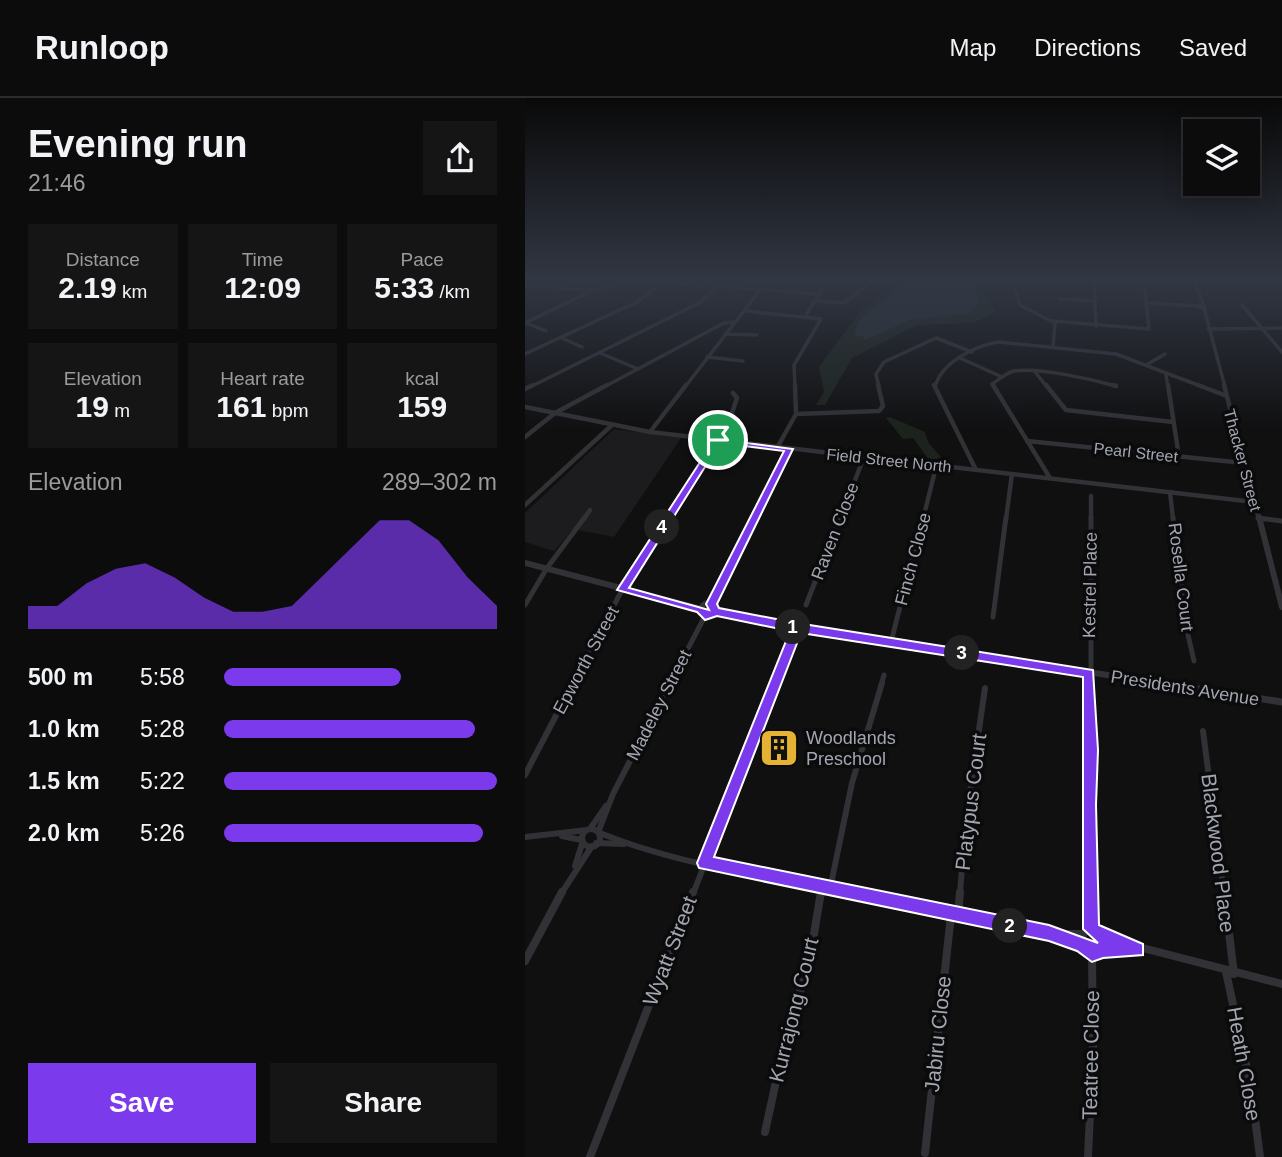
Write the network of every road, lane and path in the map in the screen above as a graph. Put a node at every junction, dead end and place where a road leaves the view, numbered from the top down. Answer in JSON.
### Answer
{"nodes":[{"id":1,"x":578,"y":330,"type":"edge"},
{"id":2,"x":645,"y":330,"type":"edge"},
{"id":3,"x":710,"y":330,"type":"edge"},
{"id":4,"x":728,"y":330,"type":"edge"},
{"id":5,"x":814,"y":330,"type":"edge"},
{"id":6,"x":1055,"y":330,"type":"edge"},
{"id":7,"x":1208,"y":330,"type":"edge"},
{"id":8,"x":1263,"y":330,"type":"edge"},
{"id":9,"x":725,"y":334,"type":"junction"},
{"id":10,"x":757,"y":335,"type":"dead end"},
{"id":11,"x":562,"y":338,"type":"junction"},
{"id":12,"x":582,"y":347,"type":"dead end"},
{"id":13,"x":1053,"y":347,"type":"junction"},
{"id":14,"x":972,"y":352,"type":"junction"},
{"id":15,"x":1282,"y":352,"type":"edge"},
{"id":16,"x":600,"y":353,"type":"junction"},
{"id":17,"x":1165,"y":354,"type":"dead end"},
{"id":18,"x":525,"y":355,"type":"edge"},
{"id":19,"x":707,"y":357,"type":"junction"},
{"id":20,"x":960,"y":358,"type":"junction"},
{"id":21,"x":743,"y":361,"type":"dead end"},
{"id":22,"x":1146,"y":365,"type":"junction"},
{"id":23,"x":638,"y":369,"type":"junction"},
{"id":24,"x":1035,"y":372,"type":"junction"},
{"id":25,"x":1166,"y":375,"type":"junction"},
{"id":26,"x":1002,"y":377,"type":"junction"},
{"id":27,"x":1116,"y":386,"type":"dead end"},
{"id":28,"x":525,"y":389,"type":"edge"},
{"id":29,"x":1224,"y":389,"type":"junction"},
{"id":30,"x":1207,"y":391,"type":"junction"},
{"id":31,"x":733,"y":393,"type":"dead end"},
{"id":32,"x":1227,"y":396,"type":"junction"},
{"id":33,"x":525,"y":407,"type":"edge"},
{"id":34,"x":555,"y":414,"type":"junction"},
{"id":35,"x":796,"y":414,"type":"junction"},
{"id":36,"x":1173,"y":422,"type":"junction"},
{"id":37,"x":612,"y":425,"type":"junction"},
{"id":38,"x":650,"y":432,"type":"junction"},
{"id":39,"x":525,"y":437,"type":"edge"},
{"id":40,"x":718,"y":440,"type":"junction"},
{"id":41,"x":1027,"y":441,"type":"junction"},
{"id":42,"x":777,"y":447,"type":"junction"},
{"id":43,"x":789,"y":449,"type":"junction"},
{"id":44,"x":864,"y":457,"type":"junction"},
{"id":45,"x":1179,"y":457,"type":"junction"},
{"id":46,"x":1244,"y":463,"type":"junction"},
{"id":47,"x":976,"y":470,"type":"junction"},
{"id":48,"x":1012,"y":474,"type":"junction"},
{"id":49,"x":935,"y":475,"type":"dead end"},
{"id":50,"x":1050,"y":478,"type":"junction"},
{"id":51,"x":1170,"y":492,"type":"junction"},
{"id":52,"x":1091,"y":496,"type":"dead end"},
{"id":53,"x":1254,"y":502,"type":"junction"},
{"id":54,"x":525,"y":505,"type":"edge"},
{"id":55,"x":590,"y":510,"type":"dead end"},
{"id":56,"x":1258,"y":518,"type":"junction"},
{"id":57,"x":1282,"y":521,"type":"edge"},
{"id":58,"x":525,"y":563,"type":"edge"},
{"id":59,"x":547,"y":568,"type":"junction"},
{"id":60,"x":622,"y":590,"type":"junction"},
{"id":61,"x":525,"y":605,"type":"edge"},
{"id":62,"x":806,"y":605,"type":"dead end"},
{"id":63,"x":1282,"y":607,"type":"edge"},
{"id":64,"x":714,"y":608,"type":"junction"},
{"id":65,"x":701,"y":609,"type":"junction"},
{"id":66,"x":705,"y":616,"type":"junction"},
{"id":67,"x":993,"y":617,"type":"dead end"},
{"id":68,"x":797,"y":628,"type":"junction"},
{"id":69,"x":891,"y":642,"type":"junction"},
{"id":70,"x":1194,"y":661,"type":"dead end"},
{"id":71,"x":1089,"y":673,"type":"junction"},
{"id":72,"x":884,"y":675,"type":"dead end"},
{"id":73,"x":985,"y":688,"type":"dead end"},
{"id":74,"x":1282,"y":702,"type":"edge"},
{"id":75,"x":1203,"y":731,"type":"dead end"},
{"id":76,"x":525,"y":775,"type":"edge"},
{"id":77,"x":614,"y":794,"type":"junction"},
{"id":78,"x":589,"y":830,"type":"junction"},
{"id":79,"x":600,"y":832,"type":"junction"},
{"id":80,"x":558,"y":835,"type":"junction"},
{"id":81,"x":525,"y":837,"type":"edge"},
{"id":82,"x":582,"y":842,"type":"junction"},
{"id":83,"x":627,"y":844,"type":"junction"},
{"id":84,"x":594,"y":845,"type":"junction"},
{"id":85,"x":704,"y":863,"type":"junction"},
{"id":86,"x":573,"y":873,"type":"junction"},
{"id":87,"x":826,"y":888,"type":"junction"},
{"id":88,"x":955,"y":915,"type":"junction"},
{"id":89,"x":1091,"y":929,"type":"junction"},
{"id":90,"x":1049,"y":933,"type":"junction"},
{"id":91,"x":1082,"y":934,"type":"junction"},
{"id":92,"x":1104,"y":938,"type":"junction"},
{"id":93,"x":1082,"y":945,"type":"junction"},
{"id":94,"x":1103,"y":949,"type":"junction"},
{"id":95,"x":1137,"y":949,"type":"junction"},
{"id":96,"x":1092,"y":954,"type":"junction"},
{"id":97,"x":525,"y":961,"type":"edge"},
{"id":98,"x":1230,"y":973,"type":"junction"},
{"id":99,"x":1282,"y":984,"type":"edge"},
{"id":100,"x":765,"y":1132,"type":"dead end"},
{"id":101,"x":925,"y":1153,"type":"dead end"},
{"id":102,"x":590,"y":1157,"type":"edge"},
{"id":103,"x":1088,"y":1157,"type":"edge"},
{"id":104,"x":1260,"y":1157,"type":"edge"}],
"edges":[{"from":1,"to":11,"type":"street"},
{"from":2,"to":16,"type":"street"},
{"from":3,"to":23,"type":"street"},
{"from":4,"to":9,"type":"street"},
{"from":5,"to":35,"type":"street"},
{"from":6,"to":13,"type":"street"},
{"from":7,"to":29,"type":"street","name":"Thacker Street"},
{"from":8,"to":15,"type":"street"},
{"from":9,"to":10,"type":"street"},
{"from":9,"to":19,"type":"street"},
{"from":11,"to":12,"type":"street"},
{"from":11,"to":18,"type":"street"},
{"from":13,"to":14,"type":"street"},
{"from":13,"to":22,"type":"street"},
{"from":14,"to":20,"type":"street"},
{"from":14,"to":35,"type":"street"},
{"from":16,"to":23,"type":"street"},
{"from":16,"to":28,"type":"street"},
{"from":17,"to":22,"type":"street"},
{"from":19,"to":21,"type":"street"},
{"from":19,"to":38,"type":"street"},
{"from":20,"to":26,"type":"street"},
{"from":20,"to":47,"type":"street"},
{"from":22,"to":25,"type":"street"},
{"from":23,"to":34,"type":"street"},
{"from":24,"to":26,"type":"street"},
{"from":24,"to":27,"type":"street"},
{"from":24,"to":36,"type":"street"},
{"from":25,"to":30,"type":"street"},
{"from":25,"to":36,"type":"street"},
{"from":26,"to":41,"type":"street"},
{"from":29,"to":30,"type":"street"},
{"from":29,"to":32,"type":"street","name":"Thacker Street"},
{"from":30,"to":32,"type":"street"},
{"from":31,"to":40,"type":"street"},
{"from":32,"to":46,"type":"street","name":"Thacker Street"},
{"from":33,"to":34,"type":"street","name":"Field Street North"},
{"from":34,"to":37,"type":"street","name":"Field Street North"},
{"from":34,"to":39,"type":"street"},
{"from":35,"to":42,"type":"street"},
{"from":36,"to":45,"type":"street"},
{"from":37,"to":38,"type":"street","name":"Field Street North"},
{"from":37,"to":54,"type":"street"},
{"from":38,"to":40,"type":"street","name":"Field Street North"},
{"from":40,"to":42,"type":"street","name":"Field Street North"},
{"from":40,"to":60,"type":"street","name":"Epworth Street"},
{"from":41,"to":45,"type":"street","name":"Pearl Street"},
{"from":41,"to":50,"type":"street"},
{"from":42,"to":43,"type":"street","name":"Field Street North"},
{"from":43,"to":44,"type":"street","name":"Field Street North"},
{"from":43,"to":64,"type":"street"},
{"from":44,"to":47,"type":"street","name":"Field Street North"},
{"from":44,"to":62,"type":"street","name":"Raven Close"},
{"from":45,"to":46,"type":"street","name":"Pearl Street"},
{"from":46,"to":53,"type":"street","name":"Thacker Street"},
{"from":47,"to":48,"type":"street","name":"Field Street North"},
{"from":48,"to":50,"type":"street","name":"Field Street North"},
{"from":48,"to":67,"type":"street"},
{"from":49,"to":69,"type":"street","name":"Finch Close"},
{"from":50,"to":51,"type":"street","name":"Field Street North"},
{"from":51,"to":53,"type":"street","name":"Field Street North"},
{"from":51,"to":70,"type":"street","name":"Rosella Court"},
{"from":52,"to":71,"type":"street","name":"Kestrel Place"},
{"from":53,"to":56,"type":"street","name":"Thacker Street"},
{"from":55,"to":59,"type":"street"},
{"from":56,"to":57,"type":"street"},
{"from":56,"to":63,"type":"street","name":"Thacker Street"},
{"from":58,"to":59,"type":"street"},
{"from":59,"to":60,"type":"street"},
{"from":59,"to":61,"type":"street"},
{"from":60,"to":65,"type":"street"},
{"from":60,"to":76,"type":"street","name":"Epworth Street"},
{"from":64,"to":65,"type":"street"},
{"from":64,"to":66,"type":"street"},
{"from":64,"to":68,"type":"street","name":"Presidents Avenue"},
{"from":65,"to":66,"type":"street"},
{"from":66,"to":77,"type":"street","name":"Madeley Street"},
{"from":68,"to":69,"type":"street","name":"Presidents Avenue"},
{"from":68,"to":85,"type":"street","name":"Wyatt Street"},
{"from":69,"to":71,"type":"street","name":"Presidents Avenue"},
{"from":71,"to":74,"type":"street","name":"Presidents Avenue"},
{"from":71,"to":89,"type":"street"},
{"from":72,"to":87,"type":"street"},
{"from":73,"to":88,"type":"street","name":"Platypus Court"},
{"from":75,"to":98,"type":"street","name":"Blackwood Place"},
{"from":77,"to":78,"type":"street","name":"Madeley Street"},
{"from":77,"to":79,"type":"street","name":"Madeley Street"},
{"from":78,"to":79,"type":"street"},
{"from":78,"to":80,"type":"street"},
{"from":78,"to":82,"type":"street","name":"Madeley Street"},
{"from":79,"to":83,"type":"street"},
{"from":79,"to":84,"type":"street","name":"Madeley Street"},
{"from":80,"to":81,"type":"street"},
{"from":80,"to":82,"type":"street"},
{"from":82,"to":84,"type":"street"},
{"from":82,"to":86,"type":"street"},
{"from":83,"to":84,"type":"street"},
{"from":83,"to":85,"type":"street"},
{"from":84,"to":86,"type":"street"},
{"from":85,"to":87,"type":"street"},
{"from":85,"to":102,"type":"street","name":"Wyatt Street"},
{"from":86,"to":97,"type":"street"},
{"from":87,"to":88,"type":"street"},
{"from":87,"to":100,"type":"street","name":"Kurrajong Court"},
{"from":88,"to":90,"type":"street"},
{"from":88,"to":101,"type":"street","name":"Jabiru Close"},
{"from":89,"to":91,"type":"street"},
{"from":89,"to":92,"type":"street"},
{"from":90,"to":91,"type":"street"},
{"from":90,"to":93,"type":"street"},
{"from":91,"to":93,"type":"street"},
{"from":92,"to":94,"type":"street"},
{"from":92,"to":95,"type":"street"},
{"from":93,"to":96,"type":"street"},
{"from":94,"to":95,"type":"street"},
{"from":94,"to":96,"type":"street"},
{"from":95,"to":98,"type":"street"},
{"from":96,"to":103,"type":"street","name":"Teatree Close"},
{"from":98,"to":99,"type":"street"},
{"from":98,"to":104,"type":"street","name":"Heath Close"}]}
